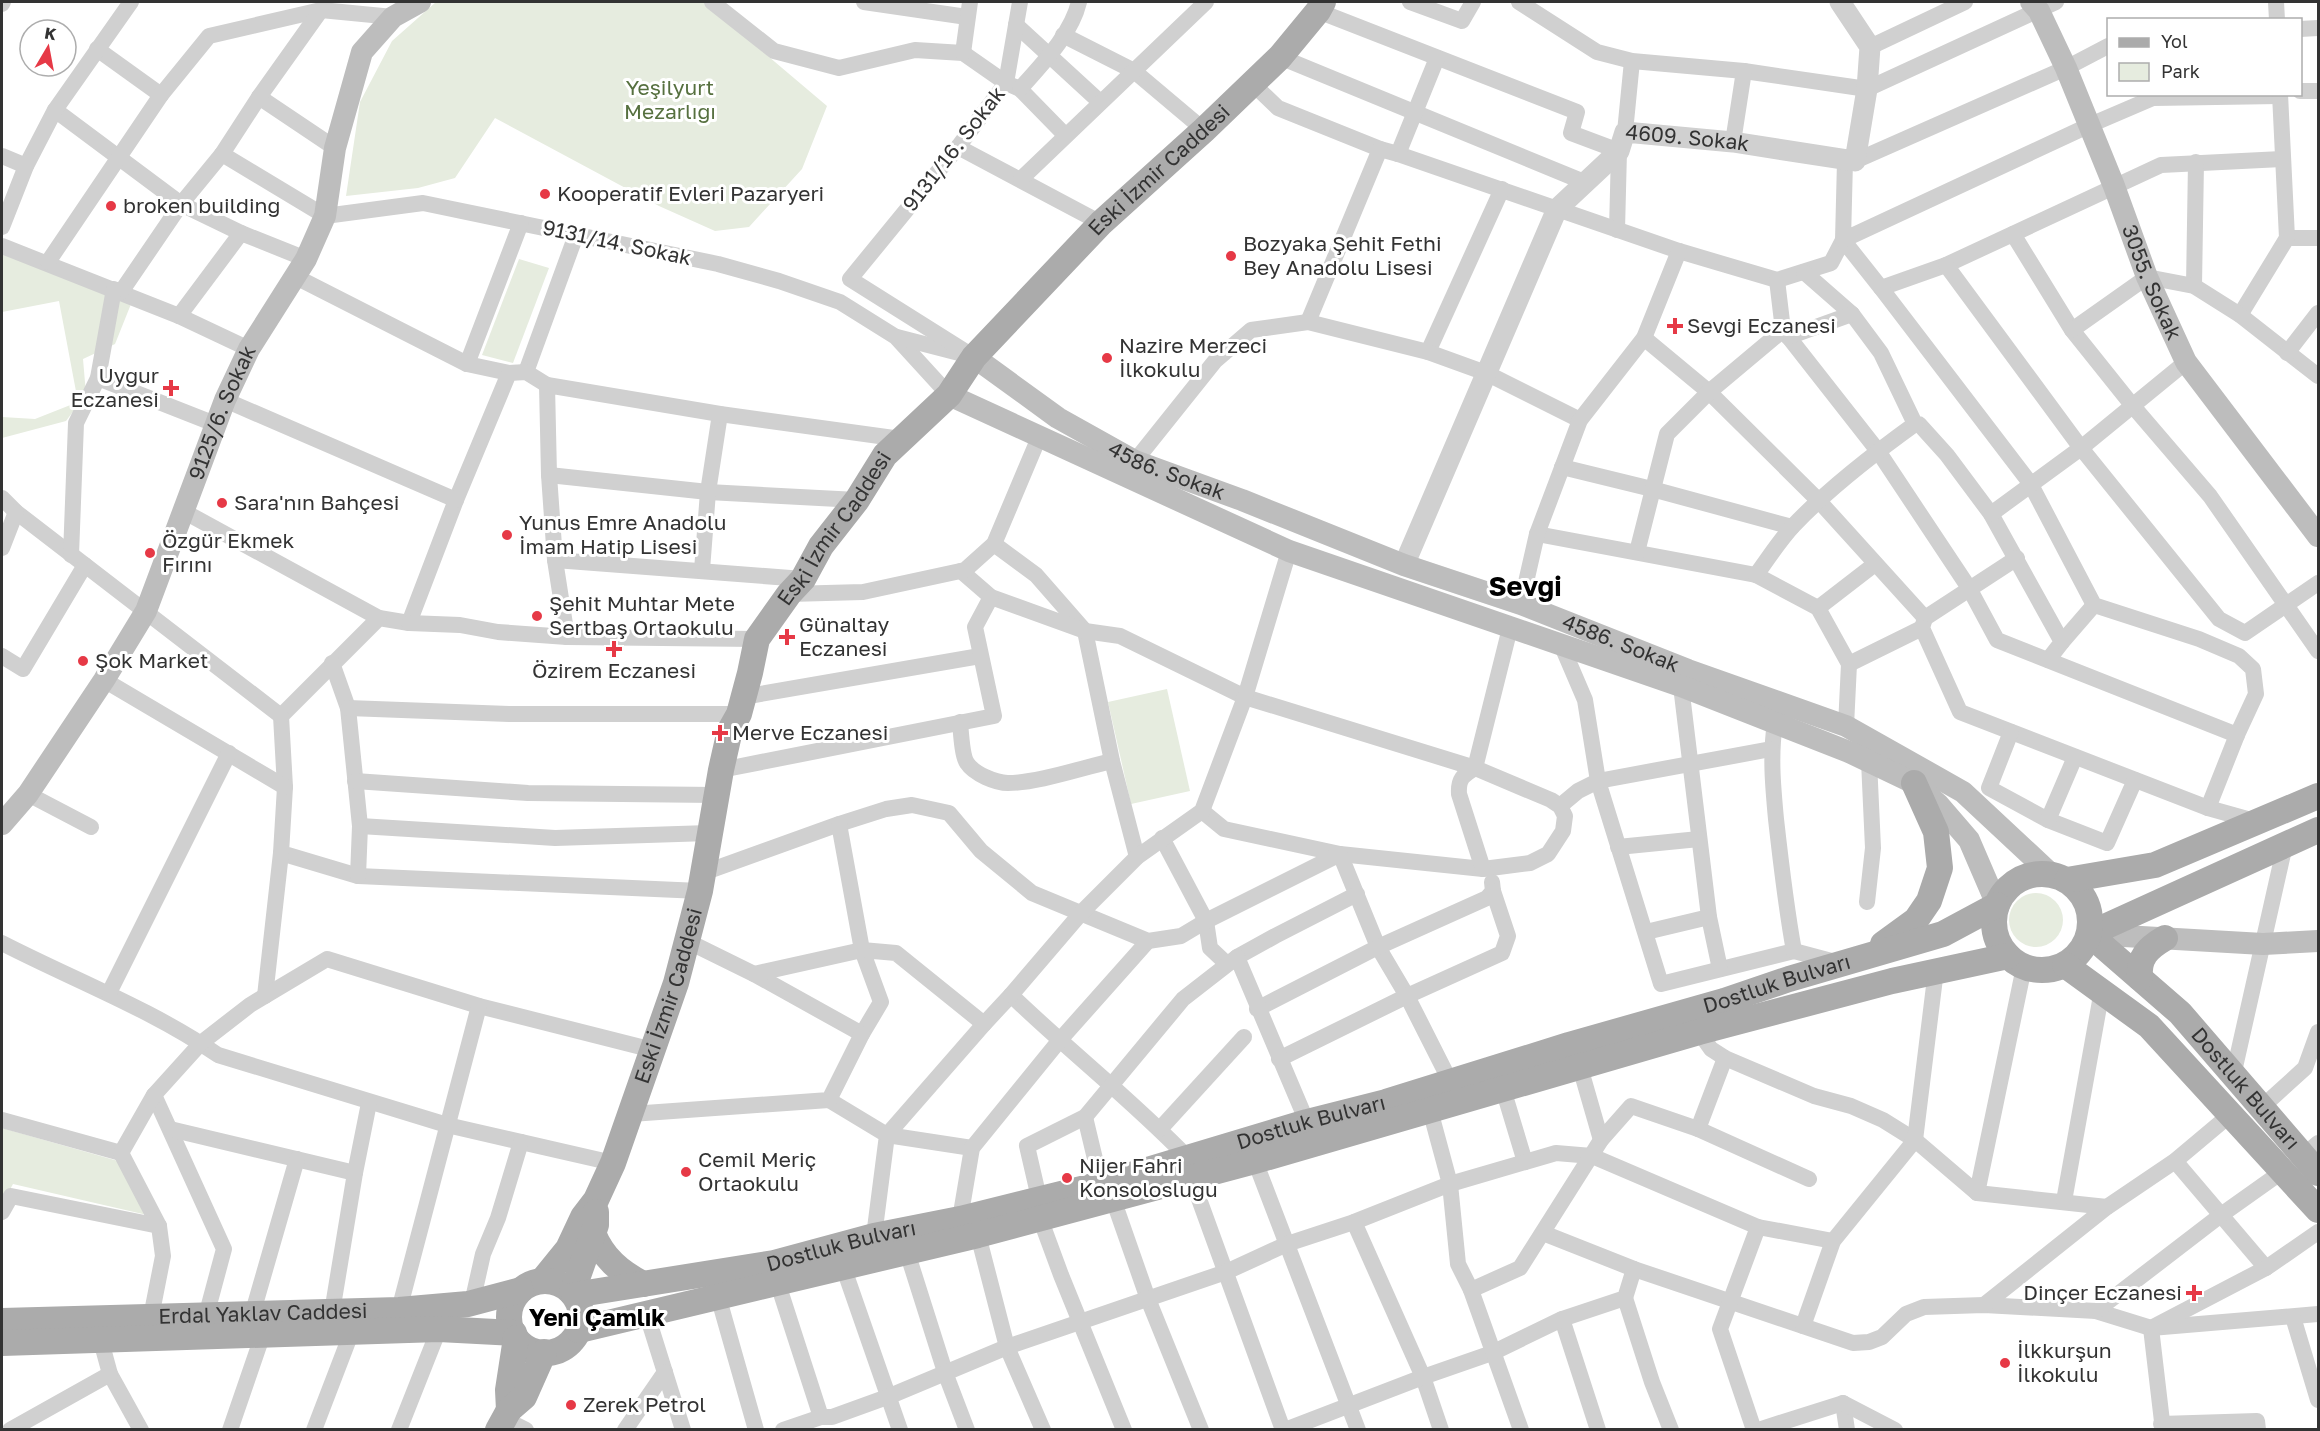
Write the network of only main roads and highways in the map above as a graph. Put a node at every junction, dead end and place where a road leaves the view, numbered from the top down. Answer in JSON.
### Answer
{"nodes":[{"id":1,"x":420,"y":2,"type":"edge"},
{"id":2,"x":2042,"y":5,"type":"edge"},
{"id":3,"x":1321,"y":6,"type":"edge"},
{"id":4,"x":974,"y":357,"type":"junction"},
{"id":5,"x":949,"y":395,"type":"junction"},
{"id":6,"x":2319,"y":536,"type":"edge"},
{"id":7,"x":1914,"y":783,"type":"junction"},
{"id":8,"x":2319,"y":795,"type":"edge"},
{"id":9,"x":2,"y":824,"type":"edge"},
{"id":10,"x":2319,"y":830,"type":"edge"},
{"id":11,"x":2060,"y":877,"type":"junction"},
{"id":12,"x":1997,"y":905,"type":"junction"},
{"id":13,"x":2090,"y":934,"type":"junction"},
{"id":14,"x":2165,"y":939,"type":"junction"},
{"id":15,"x":2319,"y":941,"type":"edge"},
{"id":16,"x":1850,"y":961,"type":"junction"},
{"id":17,"x":2016,"y":961,"type":"junction"},
{"id":18,"x":2065,"y":965,"type":"junction"},
{"id":19,"x":2140,"y":978,"type":"junction"},
{"id":20,"x":2314,"y":1157,"type":"edge"},
{"id":21,"x":1190,"y":1167,"type":"junction"},
{"id":22,"x":596,"y":1200,"type":"junction"},
{"id":23,"x":2319,"y":1210,"type":"edge"},
{"id":24,"x":969,"y":1227,"type":"junction"},
{"id":25,"x":593,"y":1233,"type":"junction"},
{"id":26,"x":643,"y":1284,"type":"junction"},
{"id":27,"x":532,"y":1285,"type":"junction"},
{"id":28,"x":573,"y":1294,"type":"junction"},
{"id":29,"x":2,"y":1321,"type":"edge"},
{"id":30,"x":258,"y":1324,"type":"junction"},
{"id":31,"x":579,"y":1330,"type":"junction"},
{"id":32,"x":515,"y":1336,"type":"junction"},
{"id":33,"x":2,"y":1343,"type":"edge"},
{"id":34,"x":544,"y":1353,"type":"junction"},
{"id":35,"x":509,"y":1422,"type":"edge"}],
"edges":[{"from":1,"to":9,"type":"main road","name":"9125/6. Sokak"},
{"from":2,"to":6,"type":"main road","name":"3055. Sokak"},
{"from":3,"to":4,"type":"main road","name":"Eski İzmir Caddesi"},
{"from":4,"to":5,"type":"main road","name":"Eski İzmir Caddesi"},
{"from":4,"to":11,"type":"main road","name":"4586. Sokak"},
{"from":5,"to":7,"type":"main road","name":"4586. Sokak"},
{"from":5,"to":22,"type":"main road","name":"Eski İzmir Caddesi"},
{"from":7,"to":12,"type":"main road","name":"4586. Sokak"},
{"from":7,"to":16,"type":"main road"},
{"from":8,"to":11,"type":"main road","name":"Dostluk Bulvarı"},
{"from":10,"to":13,"type":"main road"},
{"from":11,"to":12,"type":"main road","name":"Dostluk Bulvarı"},
{"from":11,"to":13,"type":"main road"},
{"from":12,"to":16,"type":"main road","name":"Dostluk Bulvarı"},
{"from":12,"to":17,"type":"main road"},
{"from":13,"to":14,"type":"main road"},
{"from":13,"to":18,"type":"main road"},
{"from":13,"to":19,"type":"main road","name":"Dostluk Bulvarı"},
{"from":14,"to":15,"type":"main road"},
{"from":14,"to":19,"type":"main road"},
{"from":16,"to":21,"type":"main road","name":"Dostluk Bulvarı"},
{"from":17,"to":18,"type":"main road","name":"Dostluk Bulvarı"},
{"from":17,"to":21,"type":"main road","name":"Dostluk Bulvarı"},
{"from":18,"to":23,"type":"main road","name":"Dostluk Bulvarı"},
{"from":19,"to":20,"type":"main road","name":"Dostluk Bulvarı"},
{"from":21,"to":24,"type":"main road","name":"Dostluk Bulvarı"},
{"from":22,"to":25,"type":"main road","name":"Eski İzmir Caddesi"},
{"from":22,"to":27,"type":"main road","name":"Eski İzmir Caddesi"},
{"from":24,"to":26,"type":"main road","name":"Dostluk Bulvarı"},
{"from":24,"to":31,"type":"main road","name":"Dostluk Bulvarı"},
{"from":25,"to":26,"type":"main road"},
{"from":25,"to":28,"type":"main road","name":"Eski İzmir Caddesi"},
{"from":26,"to":28,"type":"main road","name":"Dostluk Bulvarı"},
{"from":27,"to":28,"type":"main road"},
{"from":27,"to":30,"type":"main road","name":"Erdal Yaklav Caddesi"},
{"from":27,"to":32,"type":"main road"},
{"from":28,"to":31,"type":"main road"},
{"from":29,"to":30,"type":"main road","name":"Erdal Yaklav Caddesi"},
{"from":30,"to":32,"type":"main road","name":"Erdal Yaklav Caddesi"},
{"from":30,"to":33,"type":"main road","name":"Erdal Yaklav Caddesi"},
{"from":31,"to":34,"type":"main road"},
{"from":32,"to":34,"type":"main road"},
{"from":32,"to":35,"type":"main road"},
{"from":34,"to":35,"type":"main road"}]}
